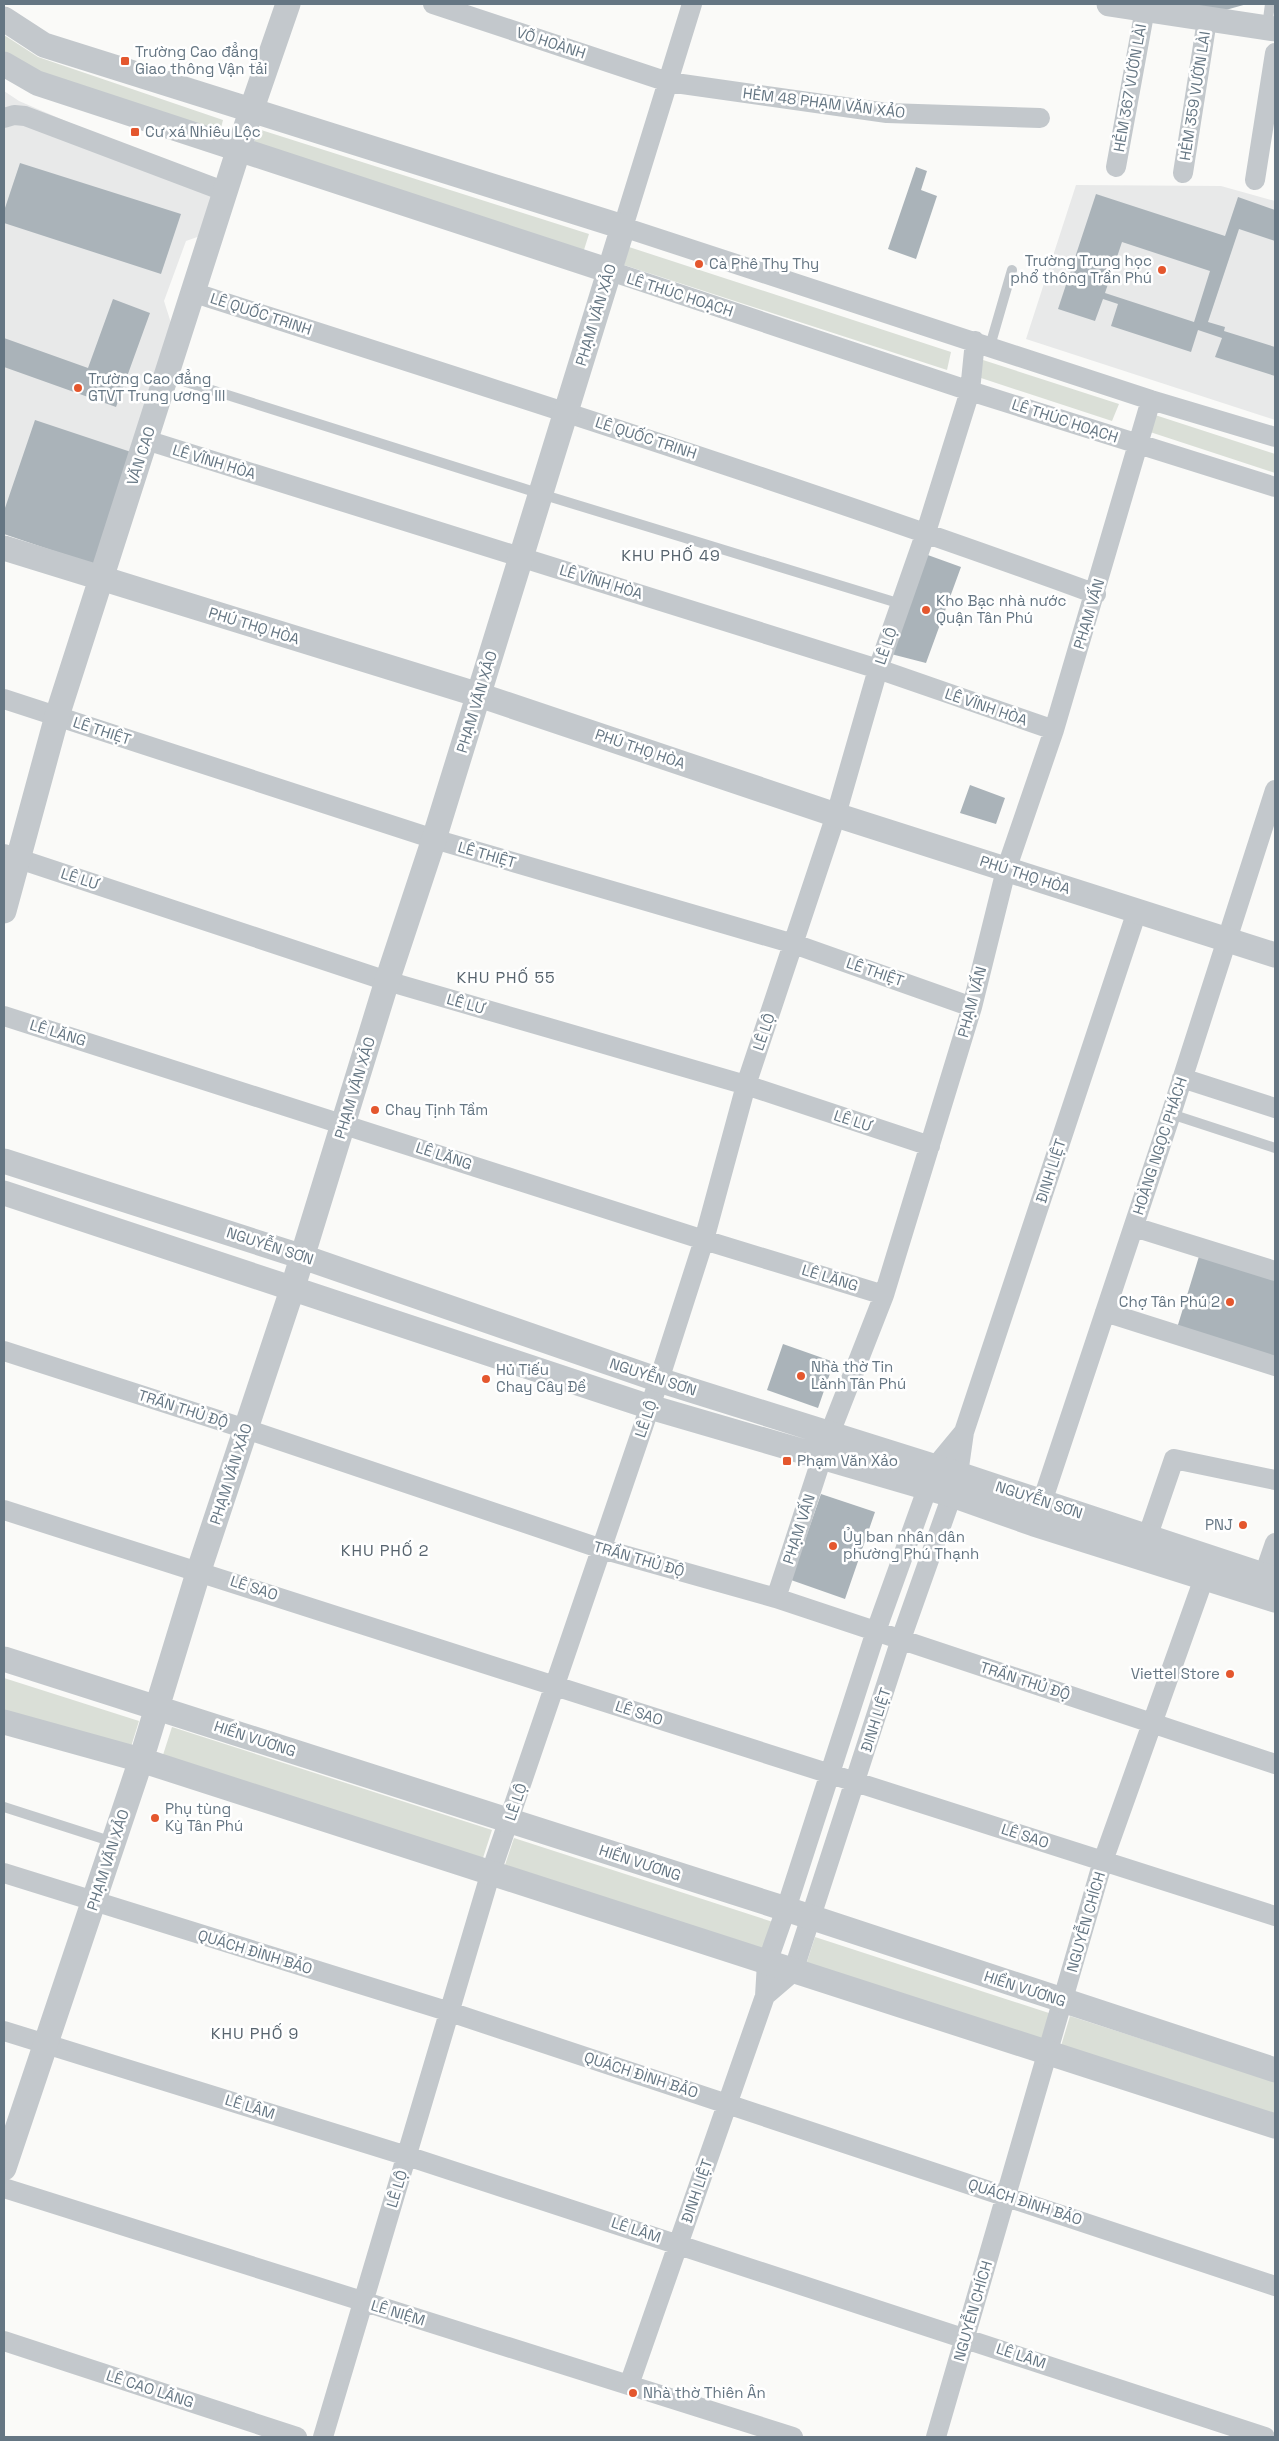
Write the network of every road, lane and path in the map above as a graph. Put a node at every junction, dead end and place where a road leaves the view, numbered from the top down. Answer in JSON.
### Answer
{"nodes":[{"id":1,"x":288,"y":4,"type":"edge"},
{"id":2,"x":433,"y":4,"type":"edge"},
{"id":3,"x":692,"y":4,"type":"edge"},
{"id":4,"x":1109,"y":4,"type":"edge"},
{"id":5,"x":1145,"y":10,"type":"junction"},
{"id":6,"x":4,"y":19,"type":"edge"},
{"id":7,"x":1207,"y":20,"type":"junction"},
{"id":8,"x":1271,"y":20,"type":"edge"},
{"id":9,"x":1275,"y":53,"type":"edge"},
{"id":10,"x":4,"y":64,"type":"edge"},
{"id":11,"x":668,"y":82,"type":"junction"},
{"id":12,"x":251,"y":111,"type":"junction"},
{"id":13,"x":4,"y":118,"type":"edge"},
{"id":14,"x":1040,"y":118,"type":"dead end"},
{"id":15,"x":239,"y":150,"type":"junction"},
{"id":16,"x":1116,"y":167,"type":"dead end"},
{"id":17,"x":1183,"y":173,"type":"dead end"},
{"id":18,"x":1255,"y":180,"type":"dead end"},
{"id":19,"x":226,"y":192,"type":"junction"},
{"id":20,"x":623,"y":227,"type":"junction"},
{"id":21,"x":1012,"y":270,"type":"dead end"},
{"id":22,"x":610,"y":271,"type":"junction"},
{"id":23,"x":194,"y":291,"type":"junction"},
{"id":24,"x":983,"y":343,"type":"junction"},
{"id":25,"x":167,"y":376,"type":"junction"},
{"id":26,"x":970,"y":391,"type":"junction"},
{"id":27,"x":1151,"y":400,"type":"junction"},
{"id":28,"x":566,"y":412,"type":"junction"},
{"id":29,"x":1275,"y":437,"type":"edge"},
{"id":30,"x":146,"y":440,"type":"junction"},
{"id":31,"x":1138,"y":444,"type":"junction"},
{"id":32,"x":1275,"y":486,"type":"edge"},
{"id":33,"x":541,"y":494,"type":"junction"},
{"id":34,"x":926,"y":532,"type":"junction"},
{"id":35,"x":4,"y":548,"type":"edge"},
{"id":36,"x":521,"y":557,"type":"junction"},
{"id":37,"x":101,"y":578,"type":"junction"},
{"id":38,"x":1096,"y":594,"type":"junction"},
{"id":39,"x":901,"y":604,"type":"junction"},
{"id":40,"x":878,"y":669,"type":"junction"},
{"id":41,"x":479,"y":695,"type":"junction"},
{"id":42,"x":4,"y":699,"type":"edge"},
{"id":43,"x":57,"y":716,"type":"junction"},
{"id":44,"x":1054,"y":730,"type":"junction"},
{"id":45,"x":1275,"y":794,"type":"edge"},
{"id":46,"x":836,"y":815,"type":"junction"},
{"id":47,"x":434,"y":839,"type":"junction"},
{"id":48,"x":11,"y":856,"type":"edge"},
{"id":49,"x":1006,"y":870,"type":"junction"},
{"id":50,"x":4,"y":911,"type":"edge"},
{"id":51,"x":1137,"y":911,"type":"junction"},
{"id":52,"x":1228,"y":940,"type":"junction"},
{"id":53,"x":794,"y":944,"type":"junction"},
{"id":54,"x":1275,"y":955,"type":"edge"},
{"id":55,"x":387,"y":981,"type":"junction"},
{"id":56,"x":972,"y":1007,"type":"junction"},
{"id":57,"x":4,"y":1016,"type":"edge"},
{"id":58,"x":1182,"y":1078,"type":"junction"},
{"id":59,"x":746,"y":1086,"type":"junction"},
{"id":60,"x":1275,"y":1108,"type":"edge"},
{"id":61,"x":1171,"y":1114,"type":"junction"},
{"id":62,"x":344,"y":1124,"type":"junction"},
{"id":63,"x":930,"y":1146,"type":"junction"},
{"id":64,"x":1275,"y":1148,"type":"edge"},
{"id":65,"x":4,"y":1161,"type":"edge"},
{"id":66,"x":4,"y":1193,"type":"edge"},
{"id":67,"x":1134,"y":1227,"type":"junction"},
{"id":68,"x":704,"y":1240,"type":"junction"},
{"id":69,"x":303,"y":1256,"type":"junction"},
{"id":70,"x":1275,"y":1271,"type":"edge"},
{"id":71,"x":292,"y":1290,"type":"junction"},
{"id":72,"x":884,"y":1295,"type":"junction"},
{"id":73,"x":1105,"y":1312,"type":"junction"},
{"id":74,"x":4,"y":1352,"type":"edge"},
{"id":75,"x":1275,"y":1366,"type":"edge"},
{"id":76,"x":658,"y":1380,"type":"junction"},
{"id":77,"x":650,"y":1407,"type":"junction"},
{"id":78,"x":246,"y":1429,"type":"junction"},
{"id":79,"x":830,"y":1433,"type":"junction"},
{"id":80,"x":823,"y":1457,"type":"junction"},
{"id":81,"x":1275,"y":1480,"type":"edge"},
{"id":82,"x":943,"y":1481,"type":"junction"},
{"id":83,"x":1042,"y":1502,"type":"junction"},
{"id":84,"x":4,"y":1510,"type":"edge"},
{"id":85,"x":1148,"y":1535,"type":"junction"},
{"id":86,"x":1275,"y":1543,"type":"edge"},
{"id":87,"x":602,"y":1549,"type":"junction"},
{"id":88,"x":1208,"y":1568,"type":"junction"},
{"id":89,"x":199,"y":1570,"type":"junction"},
{"id":90,"x":1270,"y":1577,"type":"edge"},
{"id":91,"x":776,"y":1598,"type":"junction"},
{"id":92,"x":1275,"y":1600,"type":"edge"},
{"id":93,"x":876,"y":1631,"type":"junction"},
{"id":94,"x":901,"y":1639,"type":"junction"},
{"id":95,"x":4,"y":1659,"type":"edge"},
{"id":96,"x":555,"y":1686,"type":"junction"},
{"id":97,"x":156,"y":1706,"type":"junction"},
{"id":98,"x":4,"y":1722,"type":"edge"},
{"id":99,"x":1154,"y":1723,"type":"junction"},
{"id":100,"x":141,"y":1760,"type":"junction"},
{"id":101,"x":1275,"y":1764,"type":"edge"},
{"id":102,"x":829,"y":1774,"type":"junction"},
{"id":103,"x":856,"y":1781,"type":"junction"},
{"id":104,"x":4,"y":1807,"type":"edge"},
{"id":105,"x":509,"y":1822,"type":"junction"},
{"id":106,"x":114,"y":1843,"type":"junction"},
{"id":107,"x":1103,"y":1861,"type":"junction"},
{"id":108,"x":4,"y":1873,"type":"edge"},
{"id":109,"x":490,"y":1874,"type":"junction"},
{"id":110,"x":94,"y":1901,"type":"junction"},
{"id":111,"x":786,"y":1909,"type":"junction"},
{"id":112,"x":1275,"y":1916,"type":"edge"},
{"id":113,"x":812,"y":1918,"type":"junction"},
{"id":114,"x":767,"y":1963,"type":"junction"},
{"id":115,"x":793,"y":1972,"type":"junction"},
{"id":116,"x":765,"y":1996,"type":"junction"},
{"id":117,"x":1062,"y":2002,"type":"junction"},
{"id":118,"x":450,"y":2012,"type":"junction"},
{"id":119,"x":4,"y":2031,"type":"edge"},
{"id":120,"x":47,"y":2044,"type":"junction"},
{"id":121,"x":1047,"y":2054,"type":"junction"},
{"id":122,"x":1275,"y":2070,"type":"edge"},
{"id":123,"x":726,"y":2104,"type":"junction"},
{"id":124,"x":1275,"y":2126,"type":"edge"},
{"id":125,"x":407,"y":2156,"type":"junction"},
{"id":126,"x":4,"y":2168,"type":"edge"},
{"id":127,"x":4,"y":2188,"type":"edge"},
{"id":128,"x":1006,"y":2196,"type":"junction"},
{"id":129,"x":679,"y":2245,"type":"junction"},
{"id":130,"x":1275,"y":2286,"type":"edge"},
{"id":131,"x":363,"y":2302,"type":"junction"},
{"id":132,"x":965,"y":2338,"type":"junction"},
{"id":133,"x":4,"y":2341,"type":"edge"},
{"id":134,"x":629,"y":2385,"type":"junction"},
{"id":135,"x":297,"y":2437,"type":"edge"},
{"id":136,"x":323,"y":2437,"type":"edge"},
{"id":137,"x":793,"y":2437,"type":"edge"},
{"id":138,"x":936,"y":2437,"type":"edge"},
{"id":139,"x":1265,"y":2437,"type":"edge"}],
"edges":[{"from":1,"to":12,"type":"street","name":"VĂN CAO"},
{"from":2,"to":11,"type":"street","name":"VÕ HOÀNH"},
{"from":3,"to":11,"type":"street","name":"PHẠM VĂN XẢO"},
{"from":4,"to":5,"type":"street"},
{"from":5,"to":7,"type":"street"},
{"from":5,"to":16,"type":"street","name":"HẺM 367 VƯỜN LÀI"},
{"from":6,"to":12,"type":"street"},
{"from":7,"to":8,"type":"street"},
{"from":7,"to":17,"type":"street","name":"HẺM 359 VƯỜN LÀI"},
{"from":9,"to":18,"type":"street"},
{"from":10,"to":15,"type":"street","name":"LÊ THÚC HOẠCH"},
{"from":11,"to":14,"type":"street","name":"HẺM 48 PHẠM VĂN XẢO"},
{"from":11,"to":20,"type":"street","name":"PHẠM VĂN XẢO"},
{"from":12,"to":15,"type":"street","name":"VĂN CAO"},
{"from":12,"to":20,"type":"street"},
{"from":13,"to":19,"type":"street"},
{"from":15,"to":19,"type":"street","name":"VĂN CAO"},
{"from":15,"to":22,"type":"street","name":"LÊ THÚC HOẠCH"},
{"from":19,"to":23,"type":"street","name":"VĂN CAO"},
{"from":20,"to":22,"type":"street","name":"PHẠM VĂN XẢO"},
{"from":20,"to":24,"type":"street"},
{"from":21,"to":24,"type":"lane"},
{"from":22,"to":26,"type":"street","name":"LÊ THÚC HOẠCH"},
{"from":22,"to":28,"type":"street","name":"PHẠM VĂN XẢO"},
{"from":23,"to":25,"type":"street","name":"VĂN CAO"},
{"from":23,"to":28,"type":"street","name":"LÊ QUỐC TRINH"},
{"from":24,"to":26,"type":"street","name":"LÊ LỘ"},
{"from":24,"to":27,"type":"street"},
{"from":25,"to":30,"type":"street","name":"VĂN CAO"},
{"from":25,"to":33,"type":"lane"},
{"from":26,"to":31,"type":"street","name":"LÊ THÚC HOẠCH"},
{"from":26,"to":34,"type":"street","name":"LÊ LỘ"},
{"from":27,"to":29,"type":"street"},
{"from":27,"to":31,"type":"street","name":"PHẠM VẤN"},
{"from":28,"to":33,"type":"street","name":"PHẠM VĂN XẢO"},
{"from":28,"to":34,"type":"street","name":"LÊ QUỐC TRINH"},
{"from":30,"to":36,"type":"street","name":"LÊ VĨNH HÒA"},
{"from":30,"to":37,"type":"street","name":"VĂN CAO"},
{"from":31,"to":32,"type":"street","name":"LÊ THÚC HOẠCH"},
{"from":31,"to":38,"type":"street","name":"PHẠM VẤN"},
{"from":33,"to":36,"type":"street","name":"PHẠM VĂN XẢO"},
{"from":33,"to":39,"type":"lane"},
{"from":34,"to":38,"type":"street","name":"LÊ QUỐC TRINH"},
{"from":34,"to":39,"type":"street","name":"LÊ LỘ"},
{"from":35,"to":37,"type":"street","name":"PHÚ THỌ HÒA"},
{"from":36,"to":40,"type":"street","name":"LÊ VĨNH HÒA"},
{"from":36,"to":41,"type":"street","name":"PHẠM VĂN XẢO"},
{"from":37,"to":41,"type":"street","name":"PHÚ THỌ HÒA"},
{"from":37,"to":43,"type":"street","name":"VĂN CAO"},
{"from":38,"to":44,"type":"street","name":"PHẠM VẤN"},
{"from":39,"to":40,"type":"street","name":"LÊ LỘ"},
{"from":40,"to":44,"type":"street","name":"LÊ VĨNH HÒA"},
{"from":40,"to":46,"type":"street","name":"LÊ LỘ"},
{"from":41,"to":46,"type":"street","name":"PHÚ THỌ HÒA"},
{"from":41,"to":47,"type":"street","name":"PHẠM VĂN XẢO"},
{"from":42,"to":43,"type":"street","name":"LÊ THIỆT"},
{"from":43,"to":47,"type":"street","name":"LÊ THIỆT"},
{"from":43,"to":48,"type":"street","name":"VĂN CAO"},
{"from":44,"to":49,"type":"street","name":"PHẠM VẤN"},
{"from":45,"to":52,"type":"street","name":"HOÀNG NGỌC PHÁCH"},
{"from":46,"to":49,"type":"street","name":"PHÚ THỌ HÒA"},
{"from":46,"to":53,"type":"street","name":"LÊ LỘ"},
{"from":47,"to":53,"type":"street","name":"LÊ THIỆT"},
{"from":47,"to":55,"type":"street","name":"PHẠM VĂN XẢO"},
{"from":48,"to":50,"type":"street","name":"VĂN CAO"},
{"from":48,"to":55,"type":"street","name":"LÊ LƯ"},
{"from":49,"to":51,"type":"street","name":"PHÚ THỌ HÒA"},
{"from":49,"to":56,"type":"street","name":"PHẠM VẤN"},
{"from":51,"to":52,"type":"street","name":"PHÚ THỌ HÒA"},
{"from":51,"to":82,"type":"street","name":"ĐINH LIỆT"},
{"from":52,"to":54,"type":"street","name":"PHÚ THỌ HÒA"},
{"from":52,"to":58,"type":"street","name":"HOÀNG NGỌC PHÁCH"},
{"from":53,"to":56,"type":"street","name":"LÊ THIỆT"},
{"from":53,"to":59,"type":"street","name":"LÊ LỘ"},
{"from":55,"to":59,"type":"street","name":"LÊ LƯ"},
{"from":55,"to":62,"type":"street","name":"PHẠM VĂN XẢO"},
{"from":56,"to":63,"type":"street","name":"PHẠM VẤN"},
{"from":57,"to":62,"type":"street","name":"LÊ LĂNG"},
{"from":58,"to":60,"type":"street"},
{"from":58,"to":61,"type":"street","name":"HOÀNG NGỌC PHÁCH"},
{"from":59,"to":63,"type":"street","name":"LÊ LƯ"},
{"from":59,"to":68,"type":"street","name":"LÊ LỘ"},
{"from":61,"to":64,"type":"lane"},
{"from":61,"to":67,"type":"street","name":"HOÀNG NGỌC PHÁCH"},
{"from":62,"to":68,"type":"street","name":"LÊ LĂNG"},
{"from":62,"to":69,"type":"street","name":"PHẠM VĂN XẢO"},
{"from":63,"to":72,"type":"street","name":"PHẠM VẤN"},
{"from":65,"to":69,"type":"street","name":"NGUYỄN SƠN"},
{"from":66,"to":71,"type":"street","name":"NGUYỄN SƠN"},
{"from":67,"to":70,"type":"street"},
{"from":67,"to":73,"type":"street","name":"HOÀNG NGỌC PHÁCH"},
{"from":68,"to":72,"type":"street","name":"LÊ LĂNG"},
{"from":68,"to":76,"type":"street","name":"LÊ LỘ"},
{"from":69,"to":71,"type":"street","name":"PHẠM VĂN XẢO"},
{"from":69,"to":76,"type":"street","name":"NGUYỄN SƠN"},
{"from":71,"to":77,"type":"street","name":"NGUYỄN SƠN"},
{"from":71,"to":78,"type":"street","name":"PHẠM VĂN XẢO"},
{"from":72,"to":79,"type":"street","name":"PHẠM VẤN"},
{"from":73,"to":75,"type":"street"},
{"from":73,"to":83,"type":"street","name":"HOÀNG NGỌC PHÁCH"},
{"from":74,"to":78,"type":"street","name":"TRẦN THỦ ĐỘ"},
{"from":76,"to":77,"type":"street","name":"LÊ LỘ"},
{"from":76,"to":79,"type":"street","name":"NGUYỄN SƠN"},
{"from":77,"to":80,"type":"street","name":"NGUYỄN SƠN"},
{"from":77,"to":87,"type":"street","name":"LÊ LỘ"},
{"from":78,"to":87,"type":"street","name":"TRẦN THỦ ĐỘ"},
{"from":78,"to":89,"type":"street","name":"PHẠM VĂN XẢO"},
{"from":79,"to":80,"type":"street","name":"PHẠM VẤN"},
{"from":79,"to":82,"type":"street","name":"NGUYỄN SƠN"},
{"from":80,"to":82,"type":"street","name":"NGUYỄN SƠN"},
{"from":80,"to":91,"type":"street","name":"PHẠM VẤN"},
{"from":81,"to":85,"type":"street"},
{"from":82,"to":83,"type":"street","name":"NGUYỄN SƠN"},
{"from":82,"to":88,"type":"street","name":"NGUYỄN SƠN"},
{"from":82,"to":93,"type":"street","name":"ĐINH LIỆT"},
{"from":82,"to":94,"type":"street","name":"ĐINH LIỆT"},
{"from":83,"to":85,"type":"street","name":"NGUYỄN SƠN"},
{"from":84,"to":89,"type":"street","name":"LÊ SAO"},
{"from":85,"to":88,"type":"street","name":"NGUYỄN SƠN"},
{"from":86,"to":90,"type":"street"},
{"from":87,"to":91,"type":"street","name":"TRẦN THỦ ĐỘ"},
{"from":87,"to":96,"type":"street","name":"LÊ LỘ"},
{"from":88,"to":90,"type":"street","name":"NGUYỄN SƠN"},
{"from":88,"to":92,"type":"street","name":"NGUYỄN SƠN"},
{"from":88,"to":99,"type":"street","name":"NGUYỄN CHÍCH"},
{"from":89,"to":96,"type":"street","name":"LÊ SAO"},
{"from":89,"to":97,"type":"street","name":"PHẠM VĂN XẢO"},
{"from":91,"to":93,"type":"street","name":"TRẦN THỦ ĐỘ"},
{"from":93,"to":94,"type":"street","name":"TRẦN THỦ ĐỘ"},
{"from":93,"to":102,"type":"street","name":"ĐINH LIỆT"},
{"from":94,"to":99,"type":"street","name":"TRẦN THỦ ĐỘ"},
{"from":94,"to":103,"type":"street","name":"ĐINH LIỆT"},
{"from":95,"to":97,"type":"street","name":"HIỀN VƯƠNG"},
{"from":96,"to":102,"type":"street","name":"LÊ SAO"},
{"from":96,"to":105,"type":"street","name":"LÊ LỘ"},
{"from":97,"to":100,"type":"street","name":"PHẠM VĂN XẢO"},
{"from":97,"to":105,"type":"street","name":"HIỀN VƯƠNG"},
{"from":98,"to":100,"type":"street"},
{"from":99,"to":101,"type":"street","name":"TRẦN THỦ ĐỘ"},
{"from":99,"to":107,"type":"street","name":"NGUYỄN CHÍCH"},
{"from":100,"to":106,"type":"street","name":"PHẠM VĂN XẢO"},
{"from":100,"to":109,"type":"street"},
{"from":102,"to":103,"type":"street","name":"LÊ SAO"},
{"from":102,"to":111,"type":"street","name":"ĐINH LIỆT"},
{"from":103,"to":107,"type":"street","name":"LÊ SAO"},
{"from":103,"to":113,"type":"street","name":"ĐINH LIỆT"},
{"from":104,"to":106,"type":"lane"},
{"from":105,"to":109,"type":"street","name":"LÊ LỘ"},
{"from":105,"to":111,"type":"street","name":"HIỀN VƯƠNG"},
{"from":106,"to":110,"type":"street","name":"PHẠM VĂN XẢO"},
{"from":107,"to":112,"type":"street","name":"LÊ SAO"},
{"from":107,"to":117,"type":"street","name":"NGUYỄN CHÍCH"},
{"from":108,"to":110,"type":"street","name":"QUÁCH ĐÌNH BẢO"},
{"from":109,"to":114,"type":"street"},
{"from":109,"to":118,"type":"street","name":"LÊ LỘ"},
{"from":110,"to":118,"type":"street","name":"QUÁCH ĐÌNH BẢO"},
{"from":110,"to":120,"type":"street","name":"PHẠM VĂN XẢO"},
{"from":111,"to":113,"type":"street","name":"HIỀN VƯƠNG"},
{"from":111,"to":114,"type":"street","name":"ĐINH LIỆT"},
{"from":113,"to":115,"type":"street","name":"ĐINH LIỆT"},
{"from":113,"to":117,"type":"street","name":"HIỀN VƯƠNG"},
{"from":114,"to":115,"type":"street"},
{"from":114,"to":116,"type":"street","name":"ĐINH LIỆT"},
{"from":115,"to":116,"type":"street","name":"ĐINH LIỆT"},
{"from":115,"to":121,"type":"street"},
{"from":116,"to":123,"type":"street","name":"ĐINH LIỆT"},
{"from":117,"to":121,"type":"street","name":"NGUYỄN CHÍCH"},
{"from":117,"to":122,"type":"street","name":"HIỀN VƯƠNG"},
{"from":118,"to":123,"type":"street","name":"QUÁCH ĐÌNH BẢO"},
{"from":118,"to":125,"type":"street","name":"LÊ LỘ"},
{"from":119,"to":120,"type":"street","name":"LÊ LÂM"},
{"from":120,"to":125,"type":"street","name":"LÊ LÂM"},
{"from":120,"to":126,"type":"street","name":"PHẠM VĂN XẢO"},
{"from":121,"to":124,"type":"street"},
{"from":121,"to":128,"type":"street","name":"NGUYỄN CHÍCH"},
{"from":123,"to":128,"type":"street","name":"QUÁCH ĐÌNH BẢO"},
{"from":123,"to":129,"type":"street","name":"ĐINH LIỆT"},
{"from":125,"to":129,"type":"street","name":"LÊ LÂM"},
{"from":125,"to":131,"type":"street","name":"LÊ LỘ"},
{"from":127,"to":131,"type":"street","name":"LÊ NIỆM"},
{"from":128,"to":130,"type":"street","name":"QUÁCH ĐÌNH BẢO"},
{"from":128,"to":132,"type":"street","name":"NGUYỄN CHÍCH"},
{"from":129,"to":132,"type":"street","name":"LÊ LÂM"},
{"from":129,"to":134,"type":"street","name":"ĐINH LIỆT"},
{"from":131,"to":134,"type":"street","name":"LÊ NIỆM"},
{"from":131,"to":136,"type":"street","name":"LÊ LỘ"},
{"from":132,"to":138,"type":"street","name":"NGUYỄN CHÍCH"},
{"from":132,"to":139,"type":"street","name":"LÊ LÂM"},
{"from":133,"to":135,"type":"street","name":"LÊ CAO LÃNG"},
{"from":134,"to":137,"type":"street","name":"LÊ NIỆM"}]}
